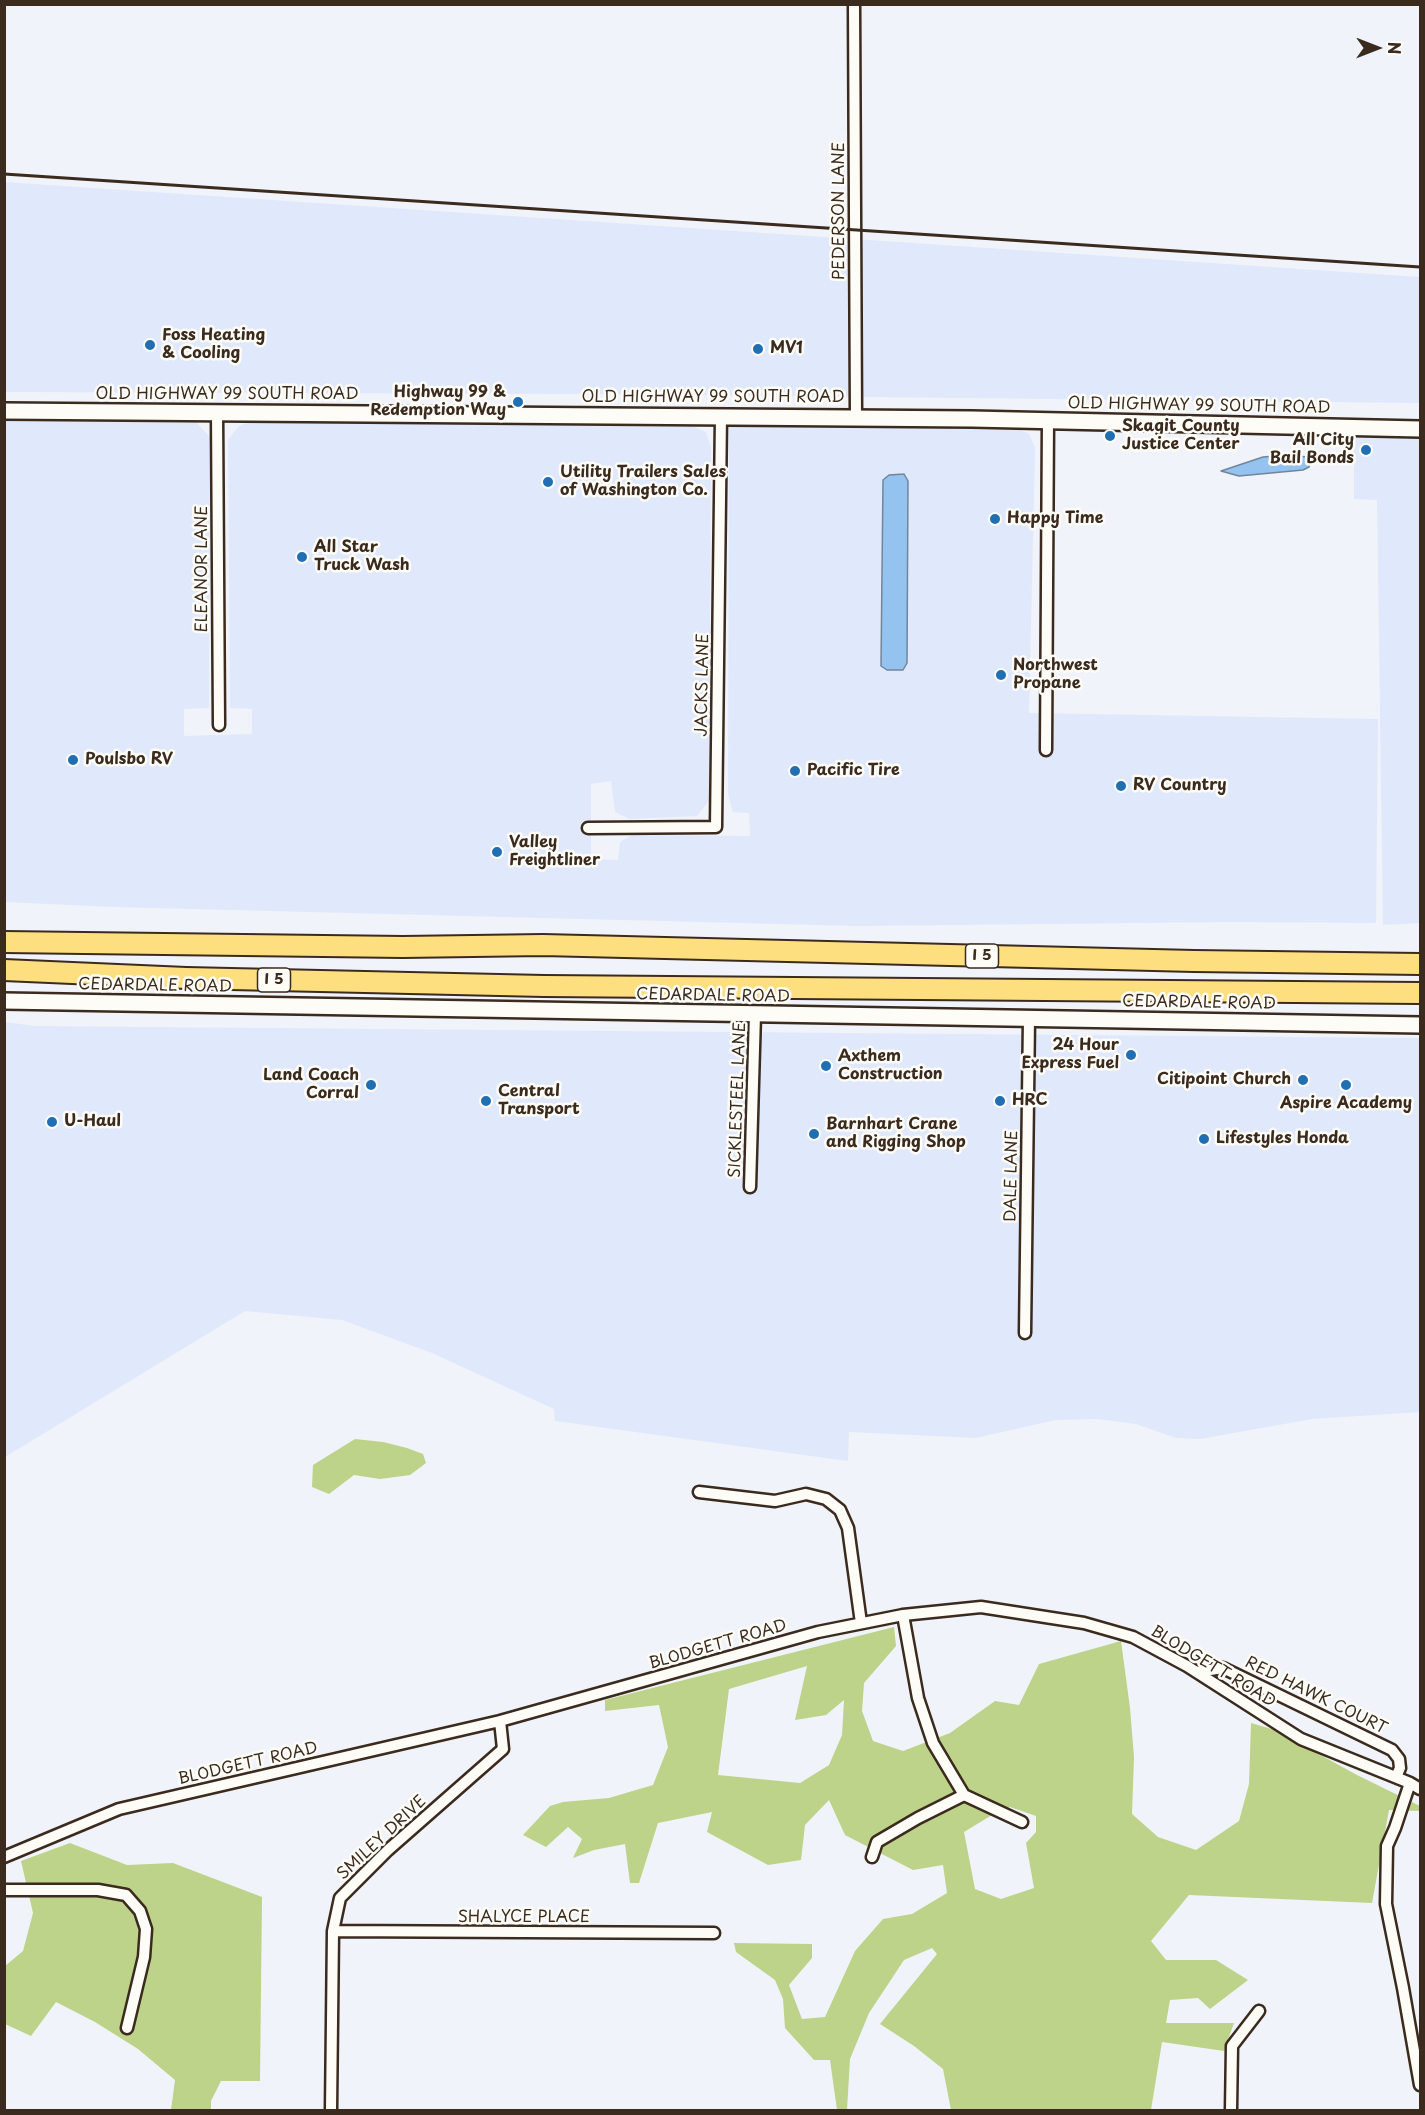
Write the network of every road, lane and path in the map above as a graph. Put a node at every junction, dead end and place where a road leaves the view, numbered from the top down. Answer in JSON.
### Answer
{"nodes":[{"id":1,"x":854,"y":4,"type":"edge"},
{"id":2,"x":4,"y":411,"type":"edge"},
{"id":3,"x":217,"y":413,"type":"junction"},
{"id":4,"x":721,"y":416,"type":"junction"},
{"id":5,"x":856,"y":417,"type":"junction"},
{"id":6,"x":1048,"y":420,"type":"junction"},
{"id":7,"x":1420,"y":429,"type":"edge"},
{"id":8,"x":219,"y":725,"type":"dead end"},
{"id":9,"x":1046,"y":750,"type":"dead end"},
{"id":10,"x":588,"y":828,"type":"dead end"},
{"id":11,"x":4,"y":942,"type":"edge"},
{"id":12,"x":1420,"y":952,"type":"edge"},
{"id":13,"x":1194,"y":961,"type":"junction"},
{"id":14,"x":1420,"y":963,"type":"edge"},
{"id":15,"x":4,"y":970,"type":"edge"},
{"id":16,"x":1420,"y":993,"type":"edge"},
{"id":17,"x":4,"y":1001,"type":"edge"},
{"id":18,"x":755,"y":1014,"type":"junction"},
{"id":19,"x":1029,"y":1019,"type":"junction"},
{"id":20,"x":1420,"y":1025,"type":"edge"},
{"id":21,"x":750,"y":1187,"type":"dead end"},
{"id":22,"x":1025,"y":1333,"type":"dead end"},
{"id":23,"x":699,"y":1491,"type":"dead end"},
{"id":24,"x":903,"y":1615,"type":"junction"},
{"id":25,"x":861,"y":1623,"type":"junction"},
{"id":26,"x":1197,"y":1672,"type":"junction"},
{"id":27,"x":500,"y":1721,"type":"junction"},
{"id":28,"x":1396,"y":1777,"type":"junction"},
{"id":29,"x":1410,"y":1782,"type":"junction"},
{"id":30,"x":1420,"y":1789,"type":"edge"},
{"id":31,"x":964,"y":1795,"type":"junction"},
{"id":32,"x":1022,"y":1822,"type":"dead end"},
{"id":33,"x":4,"y":1857,"type":"edge"},
{"id":34,"x":873,"y":1857,"type":"dead end"},
{"id":35,"x":4,"y":1890,"type":"edge"},
{"id":36,"x":333,"y":1931,"type":"junction"},
{"id":37,"x":714,"y":1933,"type":"dead end"},
{"id":38,"x":1259,"y":2011,"type":"dead end"},
{"id":39,"x":127,"y":2028,"type":"dead end"},
{"id":40,"x":1420,"y":2085,"type":"edge"},
{"id":41,"x":331,"y":2110,"type":"edge"},
{"id":42,"x":1231,"y":2110,"type":"edge"}],
"edges":[{"from":1,"to":5,"type":"street","name":"PEDERSON LANE"},
{"from":2,"to":3,"type":"street","name":"OLD HIGHWAY 99 SOUTH ROAD"},
{"from":3,"to":4,"type":"street","name":"OLD HIGHWAY 99 SOUTH ROAD"},
{"from":3,"to":8,"type":"street","name":"ELEANOR LANE"},
{"from":4,"to":5,"type":"street","name":"OLD HIGHWAY 99 SOUTH ROAD"},
{"from":4,"to":10,"type":"street","name":"JACKS LANE"},
{"from":5,"to":6,"type":"street","name":"OLD HIGHWAY 99 SOUTH ROAD"},
{"from":6,"to":7,"type":"street","name":"OLD HIGHWAY 99 SOUTH ROAD"},
{"from":6,"to":9,"type":"street"},
{"from":11,"to":13,"type":"highway","number":"I 5"},
{"from":12,"to":13,"type":"highway"},
{"from":13,"to":14,"type":"highway","number":"I 5"},
{"from":15,"to":16,"type":"highway","number":"I 5"},
{"from":17,"to":18,"type":"street","name":"CEDARDALE ROAD"},
{"from":18,"to":19,"type":"street","name":"CEDARDALE ROAD"},
{"from":18,"to":21,"type":"street","name":"SICKLESTEEL LANE"},
{"from":19,"to":20,"type":"street","name":"CEDARDALE ROAD"},
{"from":19,"to":22,"type":"street","name":"DALE LANE"},
{"from":23,"to":25,"type":"street"},
{"from":24,"to":25,"type":"street","name":"BLODGETT ROAD"},
{"from":24,"to":26,"type":"street","name":"BLODGETT ROAD"},
{"from":24,"to":31,"type":"street"},
{"from":25,"to":27,"type":"street","name":"BLODGETT ROAD"},
{"from":26,"to":28,"type":"street","name":"BLODGETT ROAD"},
{"from":26,"to":28,"type":"street","name":"RED HAWK COURT"},
{"from":27,"to":33,"type":"street","name":"BLODGETT ROAD"},
{"from":27,"to":36,"type":"street","name":"SMILEY DRIVE"},
{"from":28,"to":29,"type":"street","name":"BLODGETT ROAD"},
{"from":29,"to":30,"type":"street","name":"BLODGETT ROAD"},
{"from":29,"to":40,"type":"street"},
{"from":31,"to":32,"type":"street"},
{"from":31,"to":34,"type":"street"},
{"from":35,"to":39,"type":"street"},
{"from":36,"to":37,"type":"street","name":"SHALYCE PLACE"},
{"from":36,"to":41,"type":"street","name":"SMILEY DRIVE"},
{"from":38,"to":42,"type":"street"}]}
